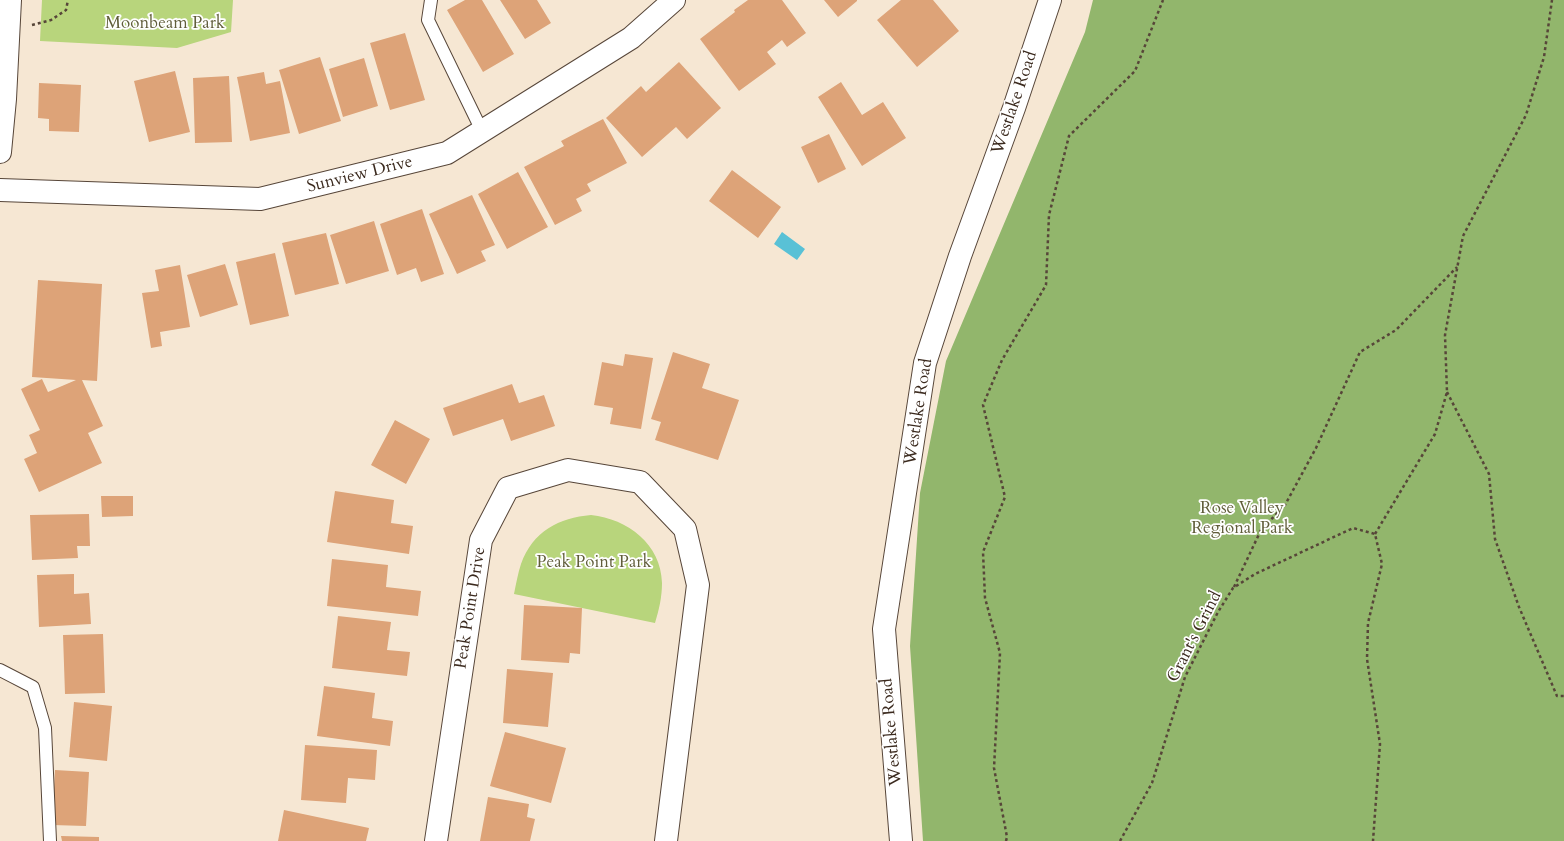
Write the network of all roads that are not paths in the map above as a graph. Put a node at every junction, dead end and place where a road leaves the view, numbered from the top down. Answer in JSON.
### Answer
{"nodes":[{"id":1,"x":10,"y":0,"type":"edge"},
{"id":2,"x":431,"y":0,"type":"edge"},
{"id":3,"x":674,"y":0,"type":"edge"},
{"id":4,"x":1050,"y":0,"type":"edge"},
{"id":5,"x":482,"y":131,"type":"junction"},
{"id":6,"x":0,"y":152,"type":"edge"},
{"id":7,"x":0,"y":190,"type":"edge"},
{"id":8,"x":0,"y":670,"type":"edge"},
{"id":9,"x":50,"y":841,"type":"edge"},
{"id":10,"x":436,"y":841,"type":"edge"},
{"id":11,"x":666,"y":841,"type":"edge"},
{"id":12,"x":902,"y":841,"type":"edge"}],
"edges":[{"from":1,"to":6,"type":"street"},
{"from":2,"to":5,"type":"lane"},
{"from":3,"to":5,"type":"street","name":"Sunview Drive"},
{"from":4,"to":12,"type":"street","name":"Westlake Road"},
{"from":5,"to":7,"type":"street","name":"Sunview Drive"},
{"from":8,"to":9,"type":"lane"},
{"from":10,"to":11,"type":"street","name":"Peak Point Drive"}]}
